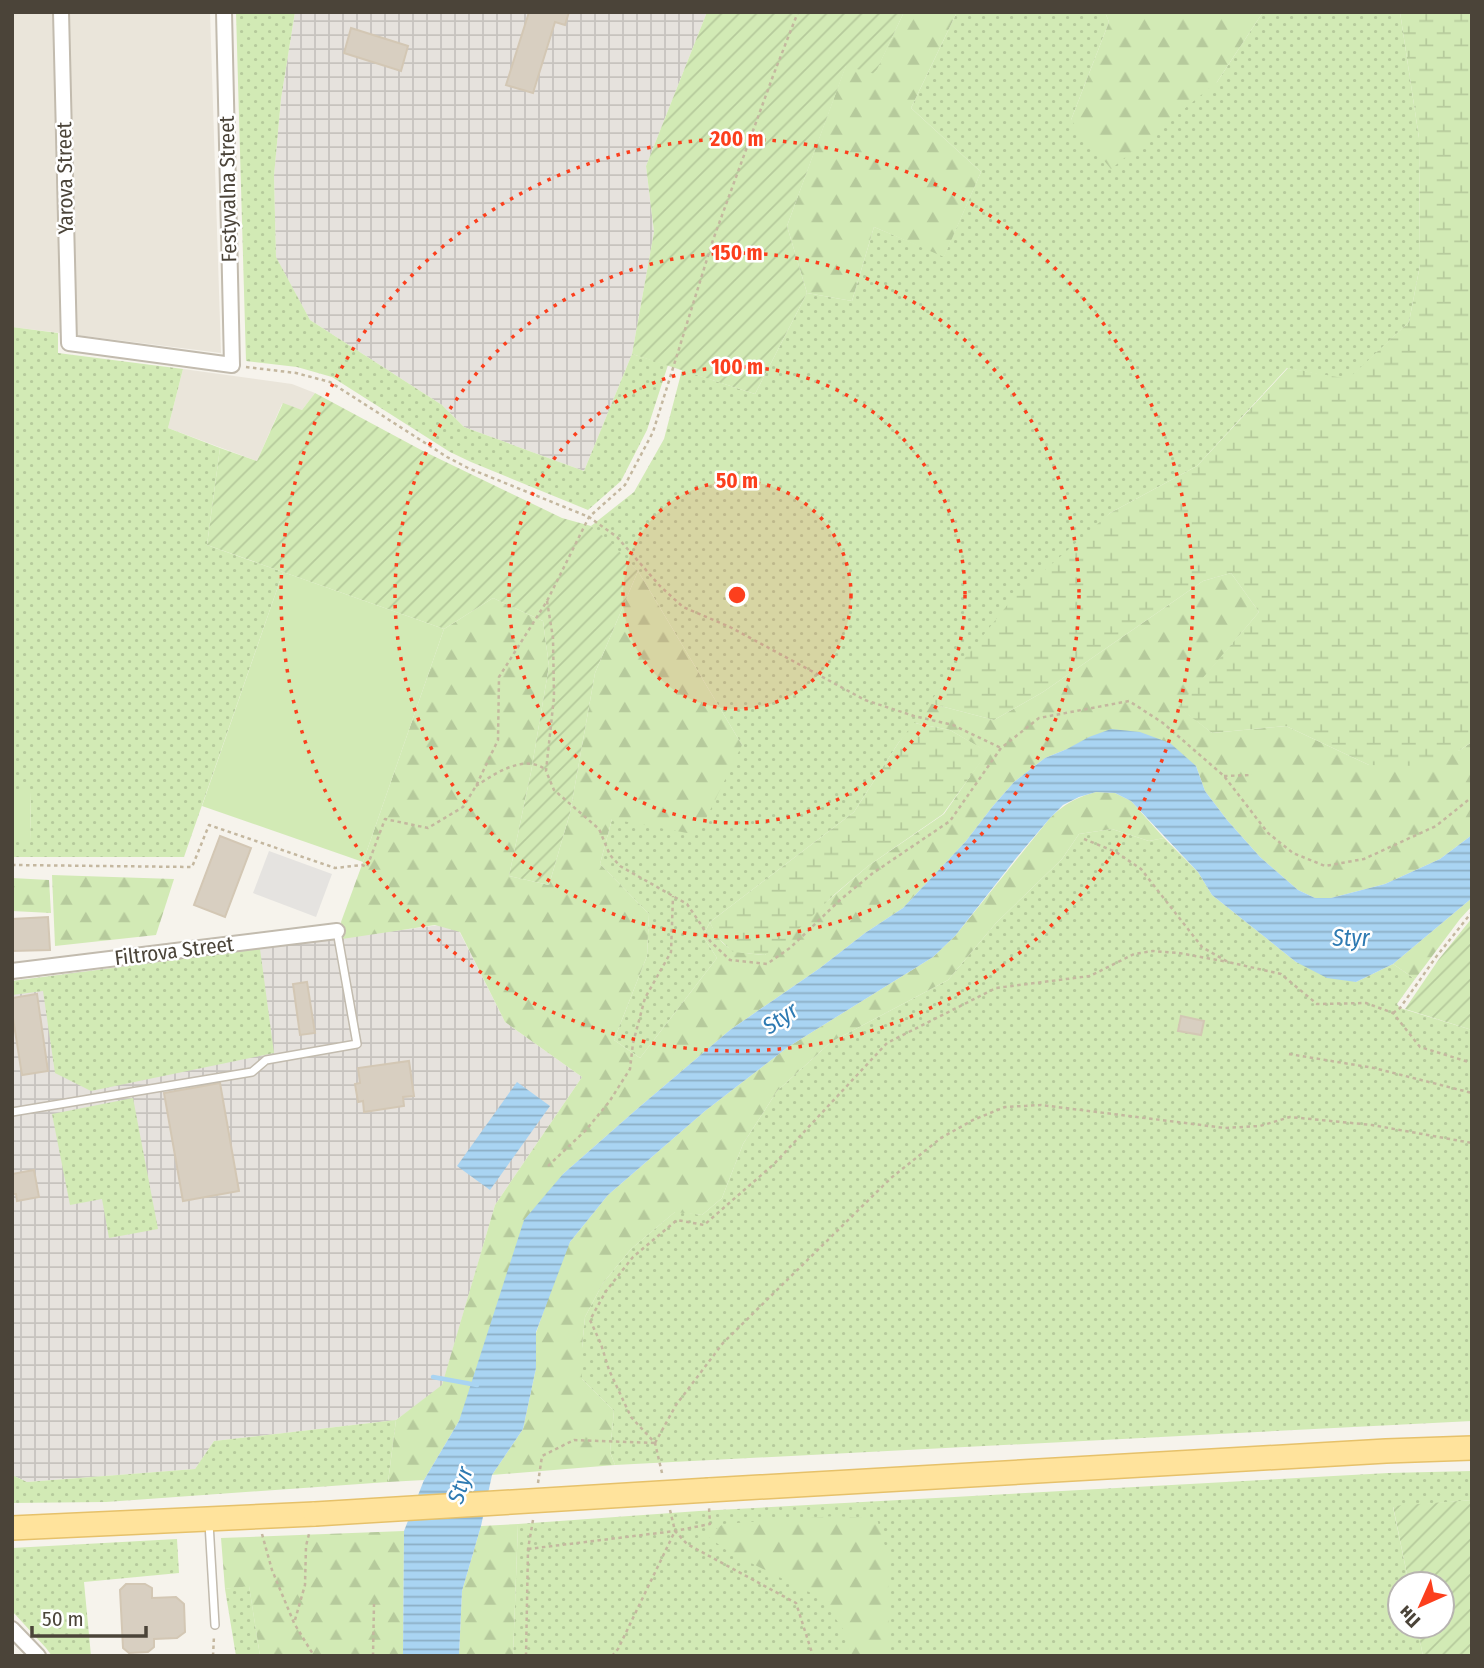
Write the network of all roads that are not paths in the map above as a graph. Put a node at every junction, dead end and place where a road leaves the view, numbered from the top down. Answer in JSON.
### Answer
{"nodes":[{"id":1,"x":61,"y":12,"type":"edge"},
{"id":2,"x":224,"y":12,"type":"edge"},
{"id":3,"x":232,"y":365,"type":"joint"},
{"id":4,"x":337,"y":931,"type":"joint"},
{"id":5,"x":12,"y":971,"type":"edge"},
{"id":6,"x":12,"y":1112,"type":"edge"},
{"id":7,"x":1472,"y":1448,"type":"edge"},
{"id":8,"x":208,"y":1519,"type":"junction"},
{"id":9,"x":12,"y":1528,"type":"edge"},
{"id":10,"x":215,"y":1625,"type":"road end"},
{"id":11,"x":12,"y":1629,"type":"edge"},
{"id":12,"x":38,"y":1656,"type":"edge"}],
"edges":[{"from":1,"to":3,"type":"street","name":"Yarova Street"},
{"from":2,"to":3,"type":"street","name":"Festyvalna Street"},
{"from":4,"to":5,"type":"street","name":"Filtrova Street"},
{"from":4,"to":6,"type":"lane"},
{"from":7,"to":8,"type":"main road","bridge":true},
{"from":8,"to":9,"type":"main road"},
{"from":8,"to":10,"type":"lane"},
{"from":11,"to":12,"type":"street"}]}
